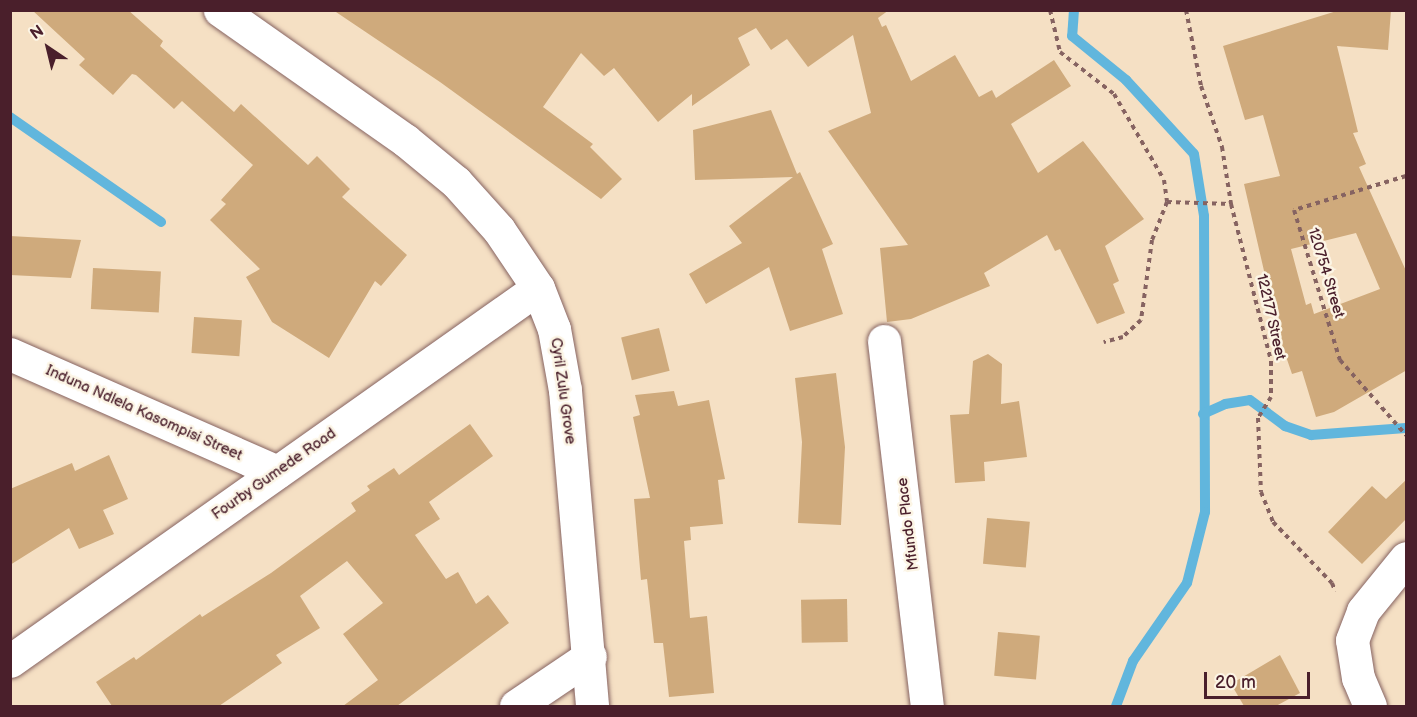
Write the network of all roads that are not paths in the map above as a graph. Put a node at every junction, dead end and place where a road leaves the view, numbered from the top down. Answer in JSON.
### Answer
{"nodes":[{"id":1,"x":220,"y":10,"type":"edge"},
{"id":2,"x":538,"y":288,"type":"junction"},
{"id":3,"x":884,"y":341,"type":"dead end"},
{"id":4,"x":10,"y":354,"type":"edge"},
{"id":5,"x":277,"y":472,"type":"junction"},
{"id":6,"x":1407,"y":558,"type":"edge"},
{"id":7,"x":590,"y":656,"type":"junction"},
{"id":8,"x":10,"y":661,"type":"edge"},
{"id":9,"x":516,"y":706,"type":"edge"},
{"id":10,"x":592,"y":706,"type":"edge"},
{"id":11,"x":927,"y":706,"type":"edge"},
{"id":12,"x":1370,"y":706,"type":"edge"}],
"edges":[{"from":1,"to":2,"type":"street","name":"Cyril Zulu Grove"},
{"from":2,"to":5,"type":"street","name":"Fourby Gumede Road"},
{"from":2,"to":7,"type":"street","name":"Cyril Zulu Grove"},
{"from":3,"to":11,"type":"street","name":"Mfundo Place"},
{"from":4,"to":5,"type":"street","name":"Induna Ndlela Kasompisi Street"},
{"from":5,"to":8,"type":"street","name":"Fourby Gumede Road"},
{"from":6,"to":12,"type":"street"},
{"from":7,"to":9,"type":"street"},
{"from":7,"to":10,"type":"street","name":"Cyril Zulu Grove"}]}
